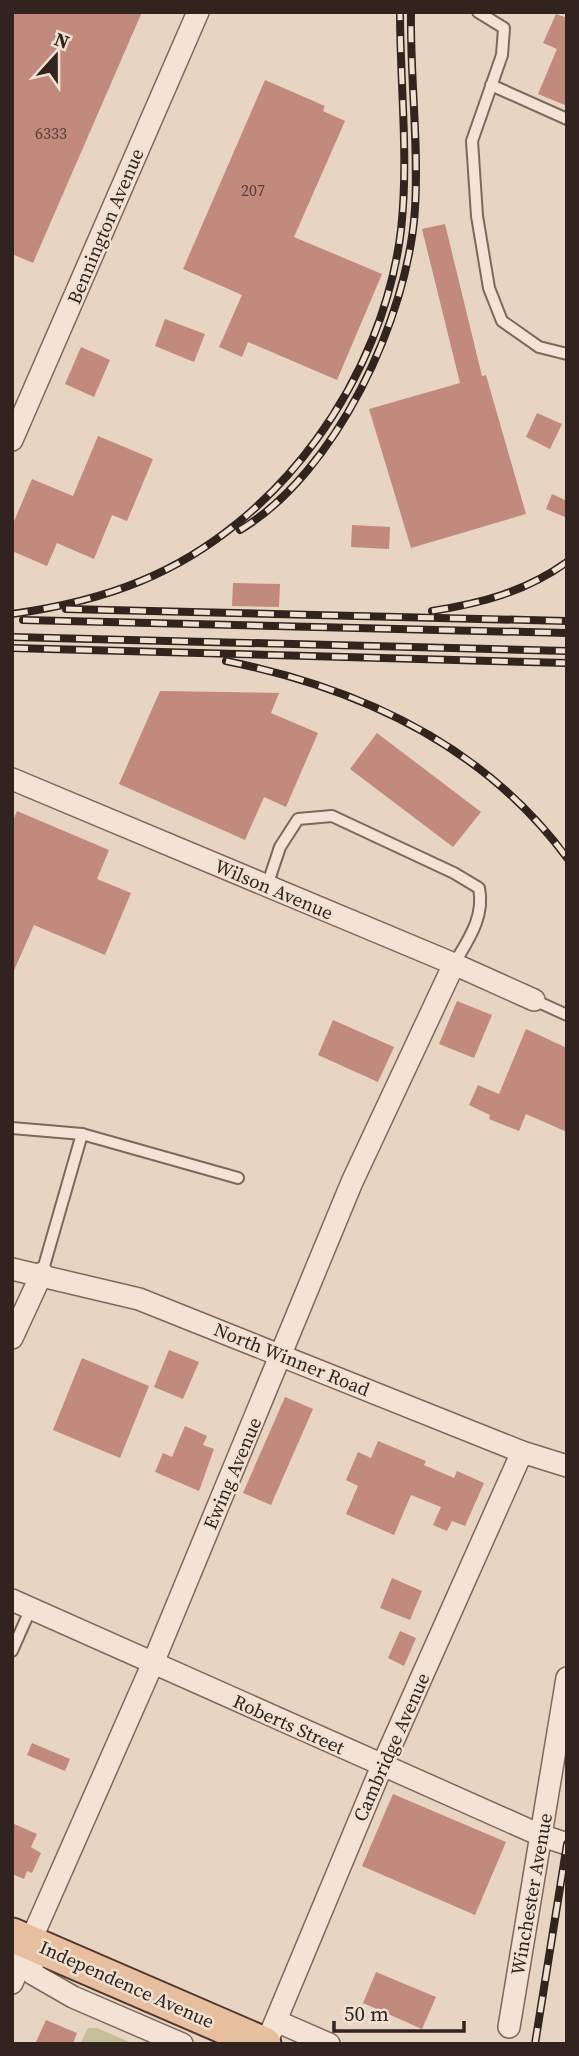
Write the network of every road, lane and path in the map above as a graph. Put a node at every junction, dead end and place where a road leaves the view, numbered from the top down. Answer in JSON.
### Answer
{"nodes":[{"id":1,"x":198,"y":12,"type":"edge"},
{"id":2,"x":478,"y":12,"type":"edge"},
{"id":3,"x":491,"y":85,"type":"junction"},
{"id":4,"x":567,"y":119,"type":"edge"},
{"id":5,"x":567,"y":354,"type":"edge"},
{"id":6,"x":12,"y":440,"type":"edge"},
{"id":7,"x":12,"y":779,"type":"edge"},
{"id":8,"x":267,"y":886,"type":"junction"},
{"id":9,"x":454,"y":964,"type":"junction"},
{"id":10,"x":534,"y":1000,"type":"joint"},
{"id":11,"x":567,"y":1015,"type":"edge"},
{"id":12,"x":12,"y":1128,"type":"edge"},
{"id":13,"x":82,"y":1134,"type":"junction"},
{"id":14,"x":238,"y":1178,"type":"dead end"},
{"id":15,"x":12,"y":1269,"type":"edge"},
{"id":16,"x":42,"y":1273,"type":"junction"},
{"id":17,"x":12,"y":1338,"type":"edge"},
{"id":18,"x":282,"y":1354,"type":"junction"},
{"id":19,"x":522,"y":1452,"type":"junction"},
{"id":20,"x":567,"y":1466,"type":"edge"},
{"id":21,"x":22,"y":1604,"type":"edge"},
{"id":22,"x":12,"y":1651,"type":"edge"},
{"id":23,"x":153,"y":1662,"type":"junction"},
{"id":24,"x":567,"y":1678,"type":"edge"},
{"id":25,"x":382,"y":1766,"type":"junction"},
{"id":26,"x":540,"y":1835,"type":"junction"},
{"id":27,"x":567,"y":1844,"type":"edge"},
{"id":28,"x":21,"y":1938,"type":"edge"},
{"id":29,"x":12,"y":1983,"type":"edge"},
{"id":30,"x":509,"y":2027,"type":"dead end"},
{"id":31,"x":268,"y":2036,"type":"edge"},
{"id":32,"x":182,"y":2044,"type":"edge"},
{"id":33,"x":329,"y":2044,"type":"edge"}],
"edges":[{"from":1,"to":6,"type":"street","name":"Bennington Avenue"},
{"from":2,"to":3,"type":"lane"},
{"from":3,"to":4,"type":"lane"},
{"from":3,"to":5,"type":"lane"},
{"from":7,"to":8,"type":"street","name":"Wilson Avenue"},
{"from":8,"to":9,"type":"street","name":"Wilson Avenue"},
{"from":8,"to":9,"type":"lane"},
{"from":9,"to":10,"type":"street","name":"Wilson Avenue"},
{"from":9,"to":18,"type":"street","name":"Ewing Avenue"},
{"from":10,"to":11,"type":"lane"},
{"from":12,"to":13,"type":"lane"},
{"from":13,"to":14,"type":"lane"},
{"from":13,"to":16,"type":"lane"},
{"from":15,"to":16,"type":"street","name":"North Winner Road"},
{"from":16,"to":17,"type":"street"},
{"from":16,"to":18,"type":"street","name":"North Winner Road"},
{"from":18,"to":19,"type":"street","name":"North Winner Road"},
{"from":18,"to":23,"type":"street","name":"Ewing Avenue"},
{"from":19,"to":20,"type":"street","name":"North Winner Road"},
{"from":19,"to":25,"type":"street","name":"Cambridge Avenue"},
{"from":21,"to":22,"type":"lane"},
{"from":21,"to":23,"type":"street","name":"Roberts Street"},
{"from":23,"to":25,"type":"street","name":"Roberts Street"},
{"from":23,"to":28,"type":"street","name":"Ewing Avenue"},
{"from":24,"to":26,"type":"street","name":"Winchester Avenue"},
{"from":25,"to":26,"type":"street","name":"Roberts Street"},
{"from":25,"to":31,"type":"street","name":"Cambridge Avenue"},
{"from":26,"to":27,"type":"street","name":"Roberts Street"},
{"from":26,"to":30,"type":"street","name":"Winchester Avenue"},
{"from":28,"to":29,"type":"street","name":"Ewing Avenue"},
{"from":28,"to":31,"type":"main road","name":"Independence Avenue"},
{"from":28,"to":32,"type":"street","name":"Independence Avenue"},
{"from":31,"to":33,"type":"street"}]}
